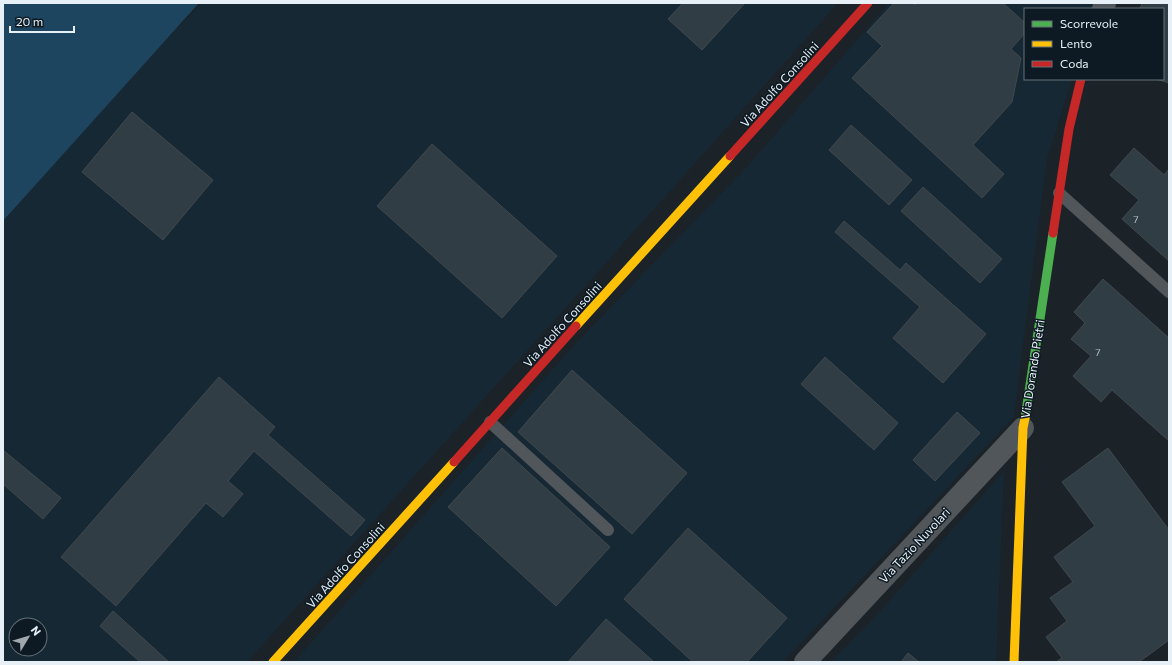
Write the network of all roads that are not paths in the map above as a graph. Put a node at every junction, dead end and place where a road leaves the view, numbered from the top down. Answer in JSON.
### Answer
{"nodes":[{"id":1,"x":868,"y":3,"type":"edge"},
{"id":2,"x":1081,"y":80,"type":"edge"},
{"id":3,"x":1059,"y":193,"type":"junction"},
{"id":4,"x":1169,"y":292,"type":"edge"},
{"id":5,"x":490,"y":422,"type":"junction"},
{"id":6,"x":1023,"y":428,"type":"junction"},
{"id":7,"x":608,"y":530,"type":"dead end"},
{"id":8,"x":273,"y":662,"type":"edge"},
{"id":9,"x":805,"y":662,"type":"edge"},
{"id":10,"x":1014,"y":662,"type":"edge"}],
"edges":[{"from":1,"to":5,"type":"street","name":"Via Adolfo Consolini"},
{"from":2,"to":3,"type":"street","name":"Via Dorando Pietri"},
{"from":3,"to":4,"type":"lane"},
{"from":3,"to":6,"type":"street","name":"Via Dorando Pietri"},
{"from":5,"to":7,"type":"lane"},
{"from":5,"to":8,"type":"street","name":"Via Adolfo Consolini"},
{"from":6,"to":9,"type":"street","name":"Via Tazio Nuvolari"},
{"from":6,"to":10,"type":"street","name":"Via Dorando Pietri"}]}
